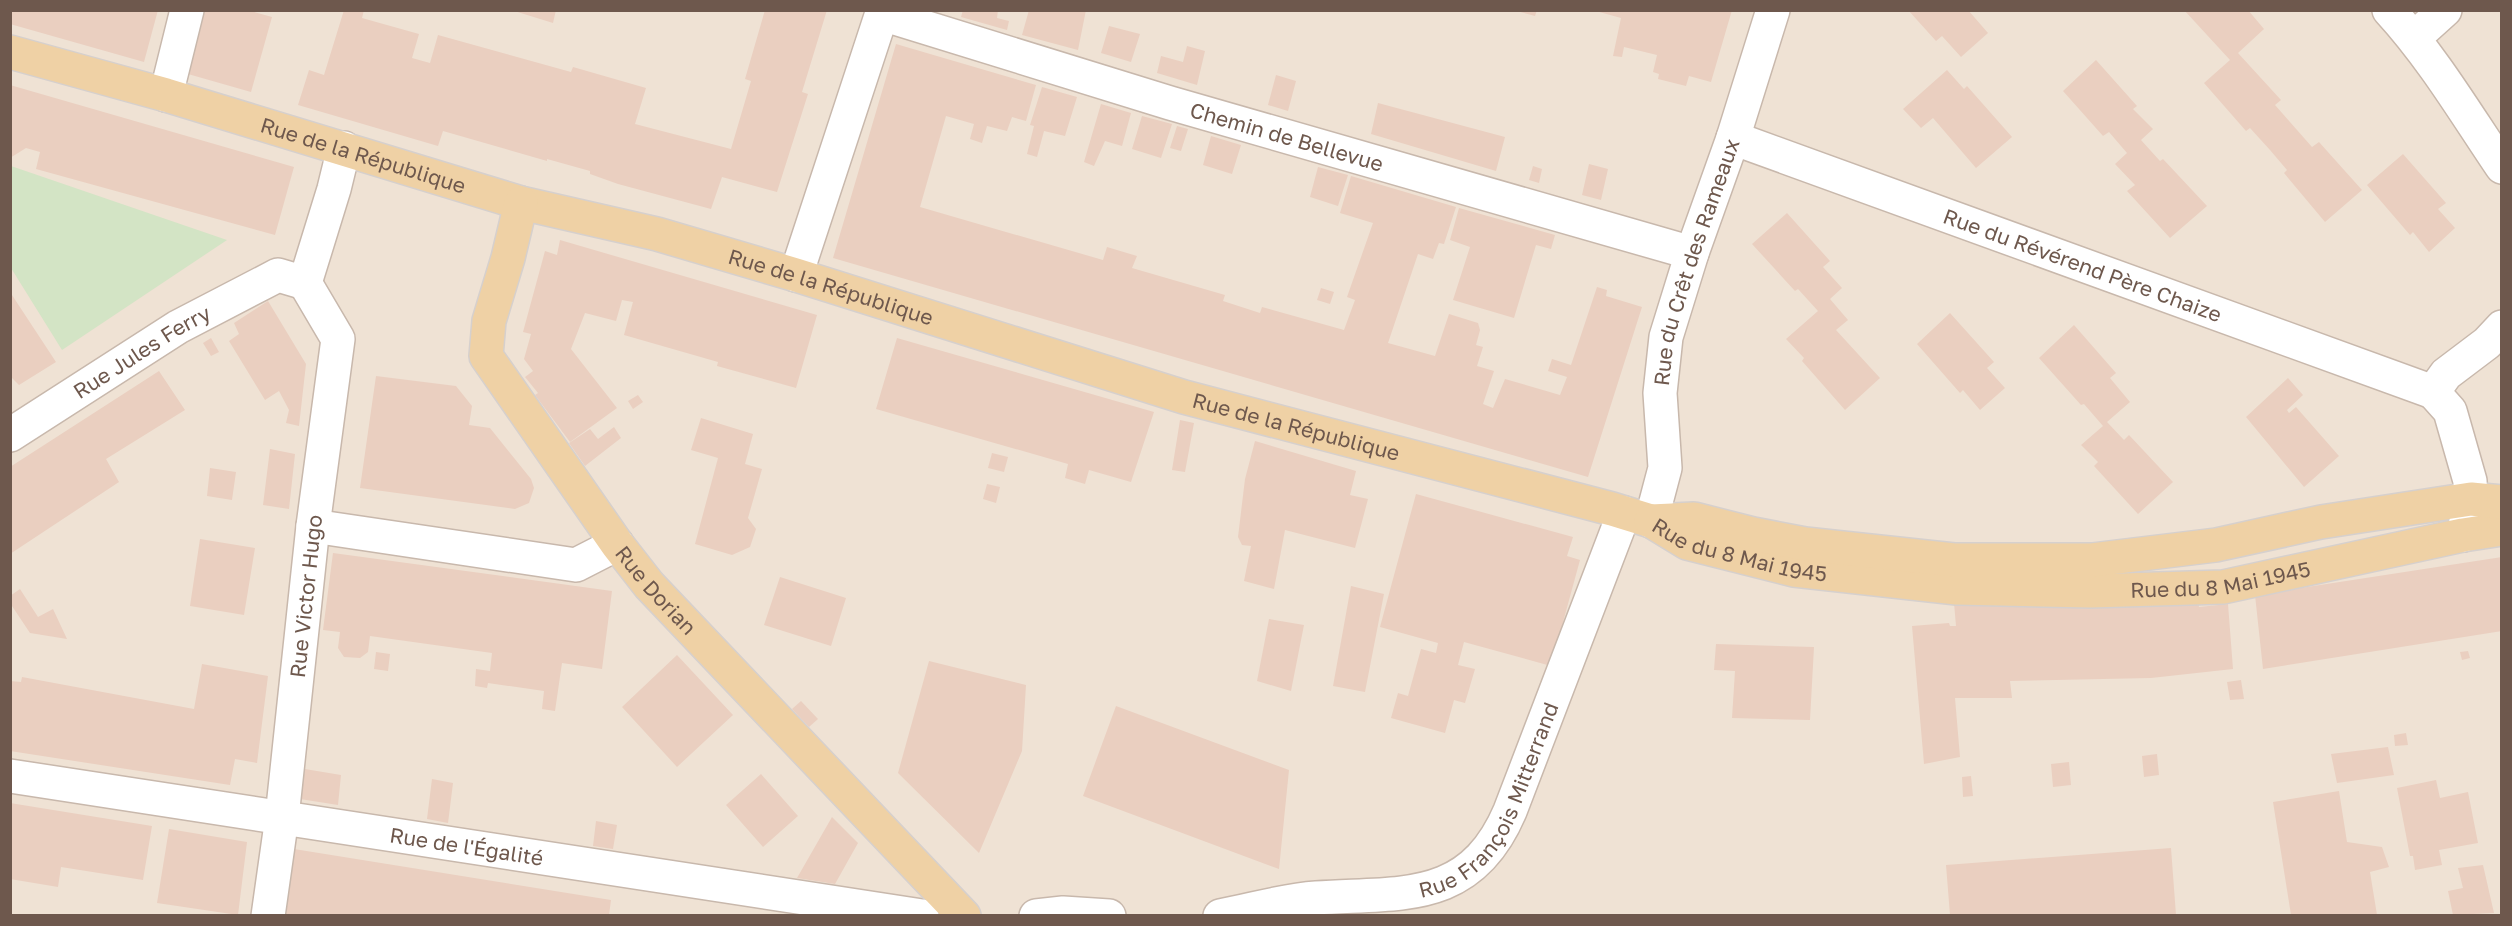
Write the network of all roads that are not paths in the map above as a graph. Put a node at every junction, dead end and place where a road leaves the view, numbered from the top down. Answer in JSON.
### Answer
{"nodes":[{"id":1,"x":187,"y":10,"type":"edge"},
{"id":2,"x":1773,"y":10,"type":"edge"},
{"id":3,"x":2389,"y":10,"type":"edge"},
{"id":4,"x":2445,"y":10,"type":"edge"},
{"id":5,"x":882,"y":12,"type":"edge"},
{"id":6,"x":2414,"y":38,"type":"junction"},
{"id":7,"x":10,"y":52,"type":"edge"},
{"id":8,"x":166,"y":95,"type":"junction"},
{"id":9,"x":1733,"y":138,"type":"junction"},
{"id":10,"x":344,"y":148,"type":"junction"},
{"id":11,"x":2502,"y":167,"type":"edge"},
{"id":12,"x":521,"y":202,"type":"junction"},
{"id":13,"x":1692,"y":253,"type":"junction"},
{"id":14,"x":796,"y":275,"type":"junction"},
{"id":15,"x":291,"y":279,"type":"junction"},
{"id":16,"x":2502,"y":327,"type":"edge"},
{"id":17,"x":2433,"y":392,"type":"junction"},
{"id":18,"x":10,"y":435,"type":"edge"},
{"id":19,"x":2486,"y":501,"type":"edge"},
{"id":20,"x":1638,"y":517,"type":"junction"},
{"id":21,"x":313,"y":526,"type":"junction"},
{"id":22,"x":2502,"y":529,"type":"edge"},
{"id":23,"x":2463,"y":535,"type":"junction"},
{"id":24,"x":617,"y":544,"type":"junction"},
{"id":25,"x":10,"y":776,"type":"edge"},
{"id":26,"x":282,"y":817,"type":"junction"},
{"id":27,"x":268,"y":915,"type":"edge"},
{"id":28,"x":922,"y":915,"type":"edge"},
{"id":29,"x":964,"y":915,"type":"edge"},
{"id":30,"x":1036,"y":915,"type":"edge"},
{"id":31,"x":1109,"y":915,"type":"edge"},
{"id":32,"x":1220,"y":915,"type":"edge"}],
"edges":[{"from":1,"to":8,"type":"street"},
{"from":2,"to":9,"type":"street","name":"Rue du Crêt des Rameaux"},
{"from":3,"to":6,"type":"street"},
{"from":4,"to":6,"type":"street"},
{"from":5,"to":13,"type":"street","name":"Chemin de Bellevue"},
{"from":5,"to":14,"type":"street"},
{"from":6,"to":11,"type":"street"},
{"from":7,"to":8,"type":"main road","name":"Rue de la République"},
{"from":8,"to":10,"type":"main road","name":"Rue de la République"},
{"from":9,"to":13,"type":"street","name":"Rue du Crêt des Rameaux"},
{"from":9,"to":17,"type":"street","name":"Rue du Révérend Père Chaize"},
{"from":10,"to":12,"type":"main road","name":"Rue de la République"},
{"from":10,"to":15,"type":"street"},
{"from":12,"to":14,"type":"main road","name":"Rue de la République"},
{"from":12,"to":24,"type":"main road","name":"Rue Dorian"},
{"from":13,"to":20,"type":"street","name":"Rue du Crêt des Rameaux"},
{"from":14,"to":20,"type":"main road","name":"Rue de la République"},
{"from":15,"to":18,"type":"street","name":"Rue Jules Ferry"},
{"from":15,"to":21,"type":"street","name":"Rue Victor Hugo"},
{"from":16,"to":17,"type":"street"},
{"from":17,"to":19,"type":"street"},
{"from":19,"to":20,"type":"main road","name":"Rue du 8 Mai 1945"},
{"from":19,"to":23,"type":"street"},
{"from":20,"to":23,"type":"main road","name":"Rue du 8 Mai 1945"},
{"from":20,"to":32,"type":"street","name":"Rue François Mitterrand"},
{"from":21,"to":24,"type":"street"},
{"from":21,"to":26,"type":"street","name":"Rue Victor Hugo"},
{"from":22,"to":23,"type":"main road","name":"Rue du 8 Mai 1945"},
{"from":24,"to":29,"type":"main road","name":"Rue Dorian"},
{"from":25,"to":26,"type":"street","name":"Rue de l'Égalité"},
{"from":26,"to":27,"type":"street","name":"Rue Victor Hugo"},
{"from":26,"to":28,"type":"street","name":"Rue de l'Égalité"},
{"from":30,"to":31,"type":"street"}]}
